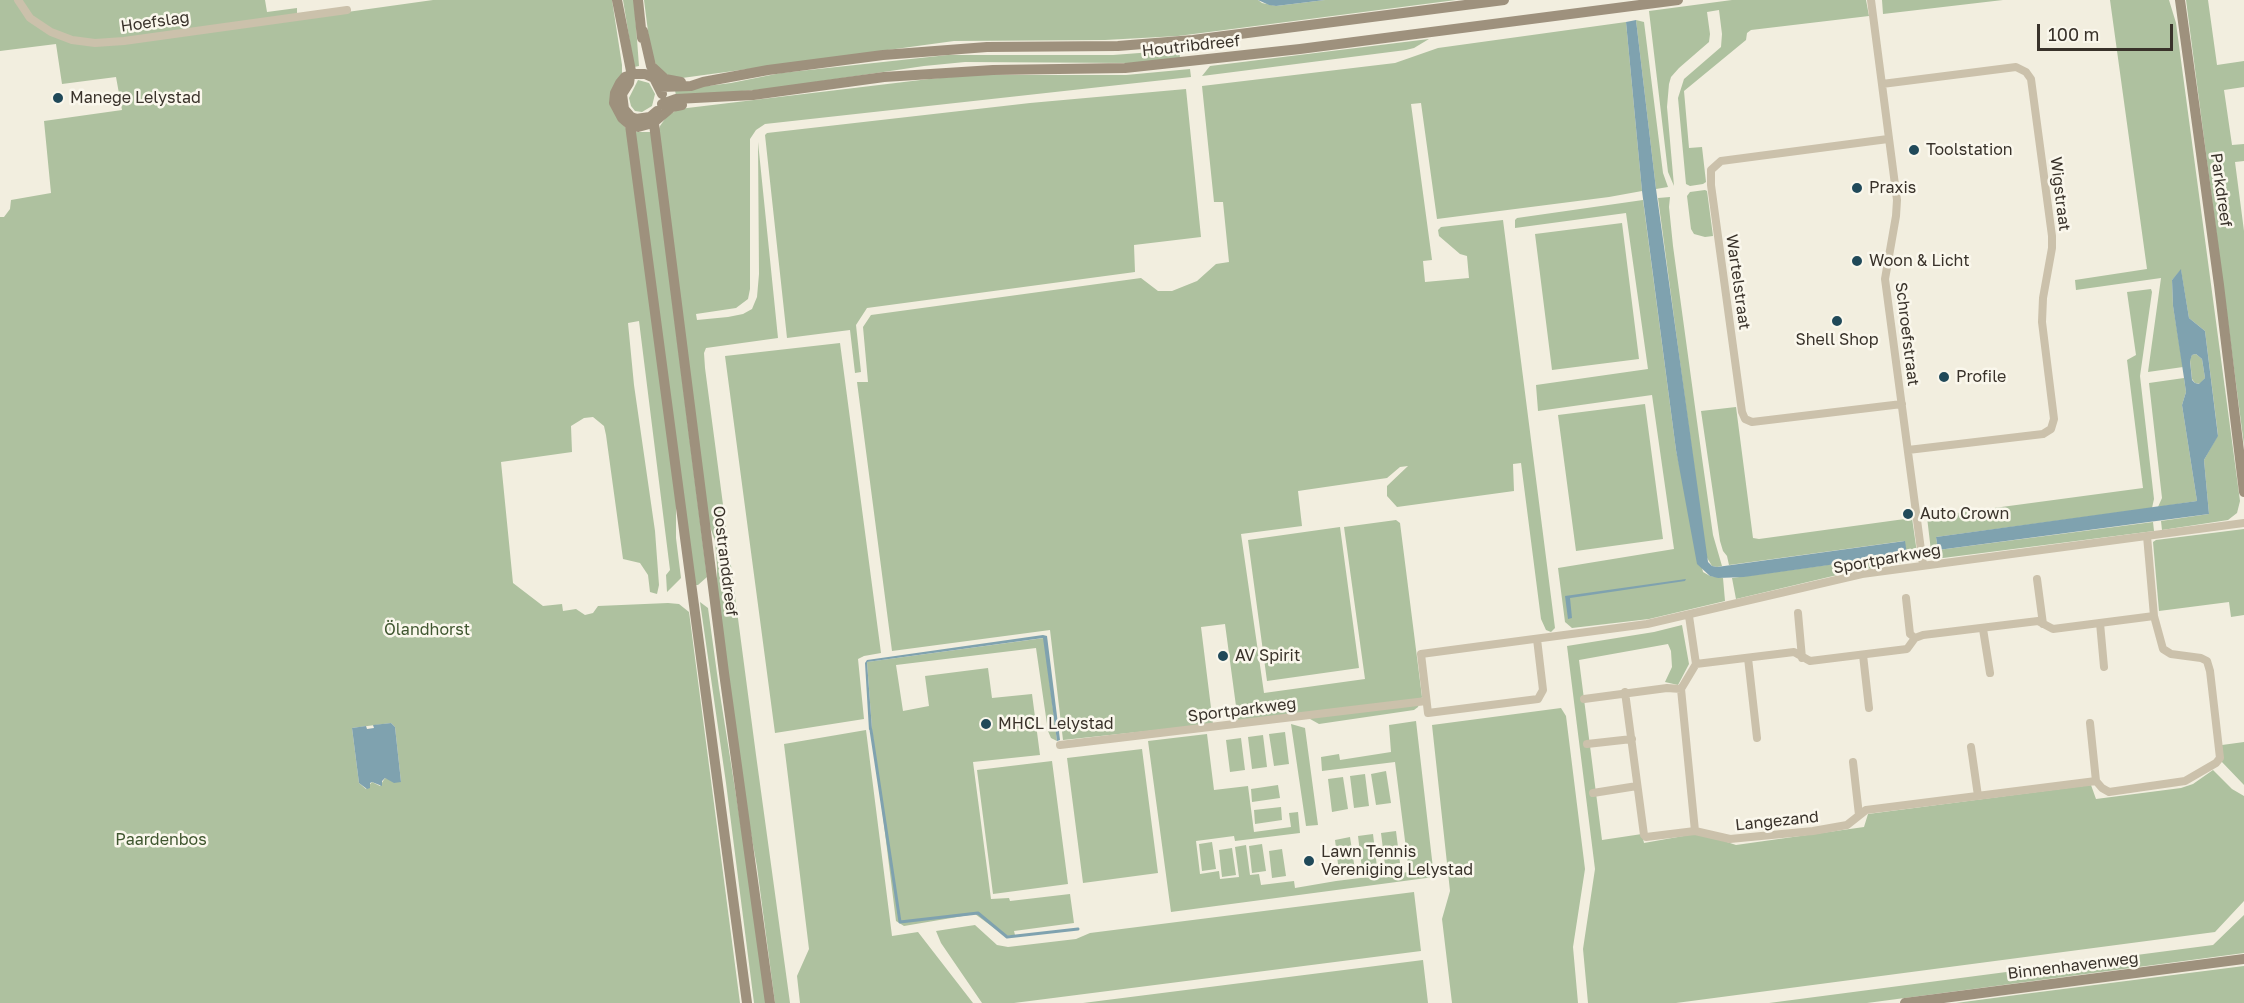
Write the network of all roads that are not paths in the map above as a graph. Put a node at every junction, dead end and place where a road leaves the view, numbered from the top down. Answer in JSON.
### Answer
{"nodes":[{"id":1,"x":18,"y":0,"type":"edge"},
{"id":2,"x":617,"y":0,"type":"edge"},
{"id":3,"x":638,"y":0,"type":"edge"},
{"id":4,"x":1504,"y":0,"type":"edge"},
{"id":5,"x":1678,"y":0,"type":"edge"},
{"id":6,"x":1871,"y":0,"type":"edge"},
{"id":7,"x":2180,"y":0,"type":"edge"},
{"id":8,"x":1657,"y":1,"type":"edge"},
{"id":9,"x":347,"y":10,"type":"dead end"},
{"id":10,"x":643,"y":31,"type":"junction"},
{"id":11,"x":645,"y":74,"type":"junction"},
{"id":12,"x":628,"y":76,"type":"junction"},
{"id":13,"x":702,"y":82,"type":"junction"},
{"id":14,"x":1882,"y":84,"type":"junction"},
{"id":15,"x":660,"y":87,"type":"junction"},
{"id":16,"x":663,"y":108,"type":"junction"},
{"id":17,"x":653,"y":120,"type":"junction"},
{"id":18,"x":630,"y":125,"type":"junction"},
{"id":19,"x":1888,"y":139,"type":"junction"},
{"id":20,"x":1902,"y":404,"type":"junction"},
{"id":21,"x":1908,"y":450,"type":"junction"},
{"id":22,"x":2244,"y":492,"type":"edge"},
{"id":23,"x":2244,"y":523,"type":"edge"},
{"id":24,"x":2147,"y":536,"type":"junction"},
{"id":25,"x":1923,"y":565,"type":"junction"},
{"id":26,"x":2037,"y":579,"type":"dead end"},
{"id":27,"x":1906,"y":598,"type":"dead end"},
{"id":28,"x":1798,"y":613,"type":"dead end"},
{"id":29,"x":1689,"y":616,"type":"junction"},
{"id":30,"x":2154,"y":616,"type":"junction"},
{"id":31,"x":2100,"y":623,"type":"junction"},
{"id":32,"x":2043,"y":624,"type":"junction"},
{"id":33,"x":1983,"y":629,"type":"junction"},
{"id":34,"x":1915,"y":638,"type":"junction"},
{"id":35,"x":1537,"y":639,"type":"junction"},
{"id":36,"x":1863,"y":655,"type":"junction"},
{"id":37,"x":1748,"y":658,"type":"junction"},
{"id":38,"x":1802,"y":658,"type":"junction"},
{"id":39,"x":1696,"y":664,"type":"junction"},
{"id":40,"x":2104,"y":667,"type":"dead end"},
{"id":41,"x":1990,"y":674,"type":"dead end"},
{"id":42,"x":1681,"y":689,"type":"junction"},
{"id":43,"x":1625,"y":692,"type":"junction"},
{"id":44,"x":1584,"y":699,"type":"dead end"},
{"id":45,"x":1426,"y":701,"type":"junction"},
{"id":46,"x":1869,"y":708,"type":"dead end"},
{"id":47,"x":2090,"y":723,"type":"dead end"},
{"id":48,"x":1757,"y":738,"type":"dead end"},
{"id":49,"x":1632,"y":739,"type":"junction"},
{"id":50,"x":1587,"y":744,"type":"dead end"},
{"id":51,"x":1060,"y":745,"type":"dead end"},
{"id":52,"x":1971,"y":747,"type":"dead end"},
{"id":53,"x":1853,"y":762,"type":"dead end"},
{"id":54,"x":2096,"y":781,"type":"junction"},
{"id":55,"x":1637,"y":786,"type":"junction"},
{"id":56,"x":1593,"y":793,"type":"dead end"},
{"id":57,"x":1978,"y":796,"type":"junction"},
{"id":58,"x":1859,"y":814,"type":"junction"},
{"id":59,"x":1695,"y":831,"type":"junction"},
{"id":60,"x":2244,"y":958,"type":"edge"},
{"id":61,"x":747,"y":1003,"type":"edge"},
{"id":62,"x":770,"y":1003,"type":"edge"},
{"id":63,"x":1905,"y":1003,"type":"edge"}],
"edges":[{"from":1,"to":9,"type":"street","name":"Hoefslag"},
{"from":2,"to":12,"type":"main road"},
{"from":3,"to":10,"type":"main road"},
{"from":4,"to":13,"type":"main road","name":"Houtribdreef"},
{"from":5,"to":8,"type":"main road","name":"Houtribdreef"},
{"from":6,"to":14,"type":"street","name":"Schroefstraat"},
{"from":7,"to":22,"type":"main road","name":"Parkdreef"},
{"from":8,"to":16,"type":"main road","name":"Houtribdreef"},
{"from":10,"to":11,"type":"main road"},
{"from":10,"to":13,"type":"main road"},
{"from":11,"to":12,"type":"main road"},
{"from":11,"to":15,"type":"main road"},
{"from":12,"to":17,"type":"main road"},
{"from":12,"to":18,"type":"main road"},
{"from":13,"to":15,"type":"main road","name":"Houtribdreef"},
{"from":14,"to":19,"type":"street","name":"Schroefstraat"},
{"from":14,"to":21,"type":"street","name":"Wigstraat"},
{"from":15,"to":16,"type":"main road"},
{"from":16,"to":17,"type":"main road"},
{"from":17,"to":18,"type":"main road"},
{"from":17,"to":62,"type":"main road","name":"Oostranddreef"},
{"from":18,"to":61,"type":"main road"},
{"from":19,"to":20,"type":"street","name":"Schroefstraat"},
{"from":19,"to":20,"type":"street","name":"Wartelstraat"},
{"from":20,"to":21,"type":"street","name":"Schroefstraat"},
{"from":21,"to":25,"type":"street","name":"Schroefstraat"},
{"from":23,"to":24,"type":"street","name":"Sportparkweg"},
{"from":24,"to":25,"type":"street","name":"Sportparkweg"},
{"from":24,"to":30,"type":"street","name":"Langezand"},
{"from":25,"to":29,"type":"street","name":"Sportparkweg"},
{"from":26,"to":32,"type":"street"},
{"from":27,"to":34,"type":"street"},
{"from":28,"to":38,"type":"street"},
{"from":29,"to":35,"type":"street","name":"Sportparkweg"},
{"from":29,"to":39,"type":"street"},
{"from":30,"to":31,"type":"street"},
{"from":30,"to":54,"type":"street","name":"Langezand"},
{"from":31,"to":32,"type":"street"},
{"from":31,"to":40,"type":"street"},
{"from":32,"to":33,"type":"street"},
{"from":33,"to":34,"type":"street"},
{"from":33,"to":41,"type":"street"},
{"from":34,"to":36,"type":"street"},
{"from":35,"to":45,"type":"street","name":"Sportparkweg"},
{"from":35,"to":45,"type":"street"},
{"from":36,"to":38,"type":"street"},
{"from":36,"to":46,"type":"street"},
{"from":37,"to":38,"type":"street"},
{"from":37,"to":39,"type":"street"},
{"from":37,"to":48,"type":"street"},
{"from":39,"to":42,"type":"street"},
{"from":42,"to":43,"type":"street"},
{"from":42,"to":59,"type":"street"},
{"from":43,"to":44,"type":"street"},
{"from":43,"to":49,"type":"street","name":"Langezand"},
{"from":45,"to":51,"type":"street","name":"Sportparkweg"},
{"from":47,"to":54,"type":"street"},
{"from":49,"to":50,"type":"street"},
{"from":49,"to":55,"type":"street","name":"Langezand"},
{"from":52,"to":57,"type":"street"},
{"from":53,"to":58,"type":"street"},
{"from":54,"to":57,"type":"street","name":"Langezand"},
{"from":55,"to":56,"type":"street"},
{"from":55,"to":59,"type":"street","name":"Langezand"},
{"from":57,"to":58,"type":"street","name":"Langezand"},
{"from":58,"to":59,"type":"street","name":"Langezand"},
{"from":60,"to":63,"type":"main road","name":"Binnenhavenweg"}]}
